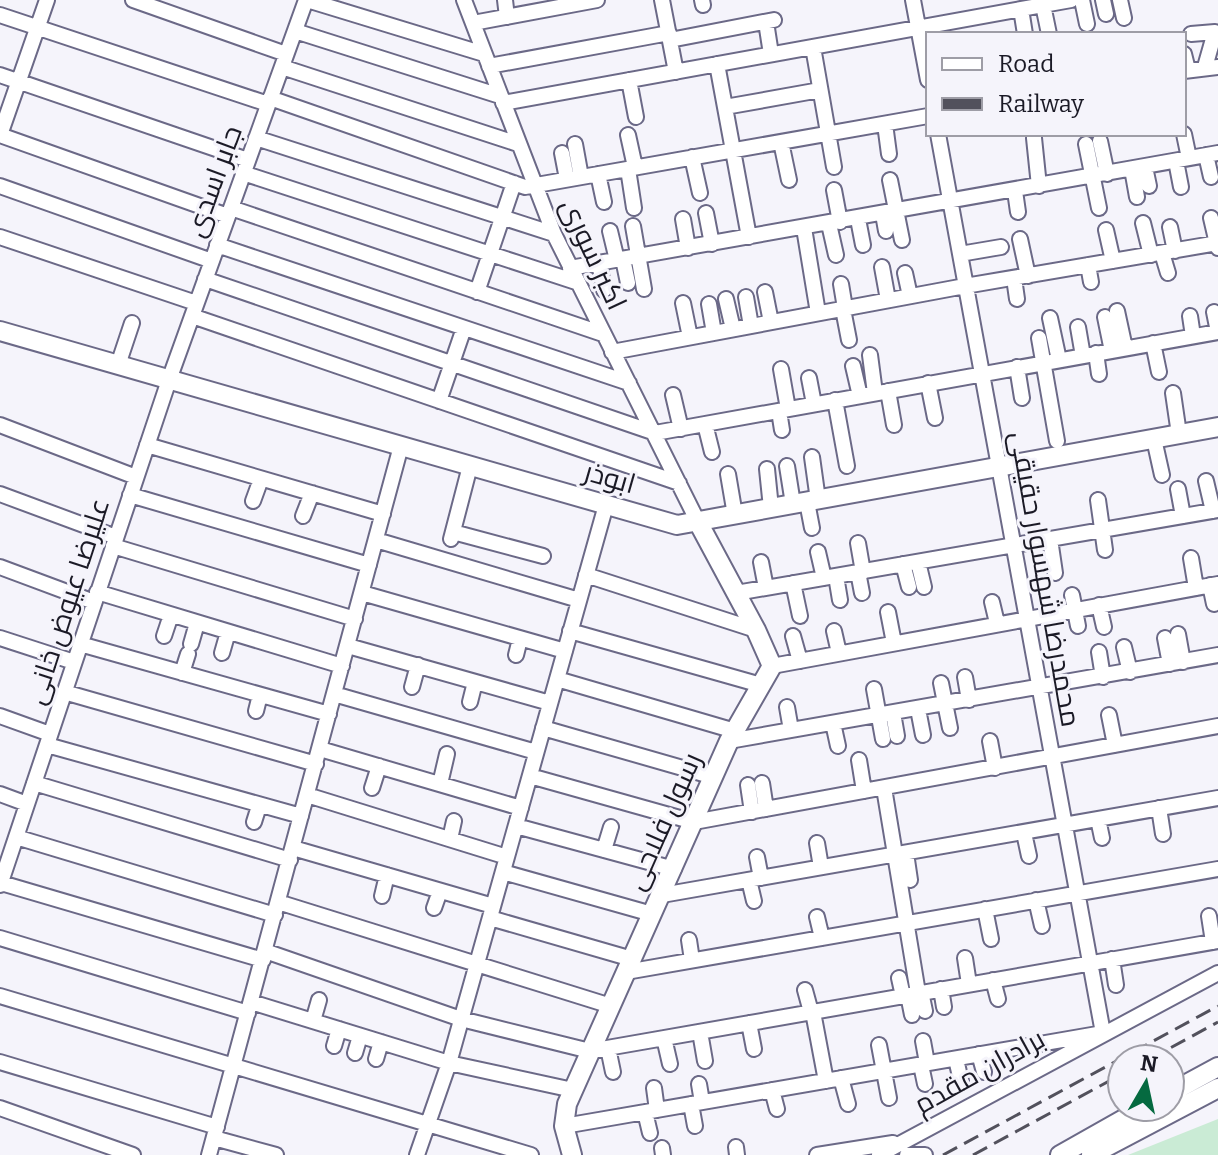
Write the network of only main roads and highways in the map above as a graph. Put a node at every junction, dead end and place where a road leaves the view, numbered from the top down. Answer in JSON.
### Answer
{"nodes":[{"id":1,"x":0,"y":331,"type":"edge"},
{"id":2,"x":1218,"y":427,"type":"edge"},
{"id":3,"x":698,"y":522,"type":"junction"},
{"id":4,"x":1218,"y":1067,"type":"edge"},
{"id":5,"x":1186,"y":1084,"type":"edge"},
{"id":6,"x":1218,"y":1088,"type":"edge"},
{"id":7,"x":1117,"y":1123,"type":"edge"},
{"id":8,"x":572,"y":1155,"type":"edge"},
{"id":9,"x":1060,"y":1155,"type":"edge"},
{"id":10,"x":1091,"y":1155,"type":"edge"}],
"edges":[{"from":1,"to":3,"type":"main road","name":"ابوذر"},
{"from":2,"to":3,"type":"main road","name":"ابوذر"},
{"from":3,"to":8,"type":"main road","name":"رسول فلاحی"},
{"from":4,"to":5,"type":"main road"},
{"from":6,"to":10,"type":"main road"},
{"from":7,"to":9,"type":"main road"}]}
